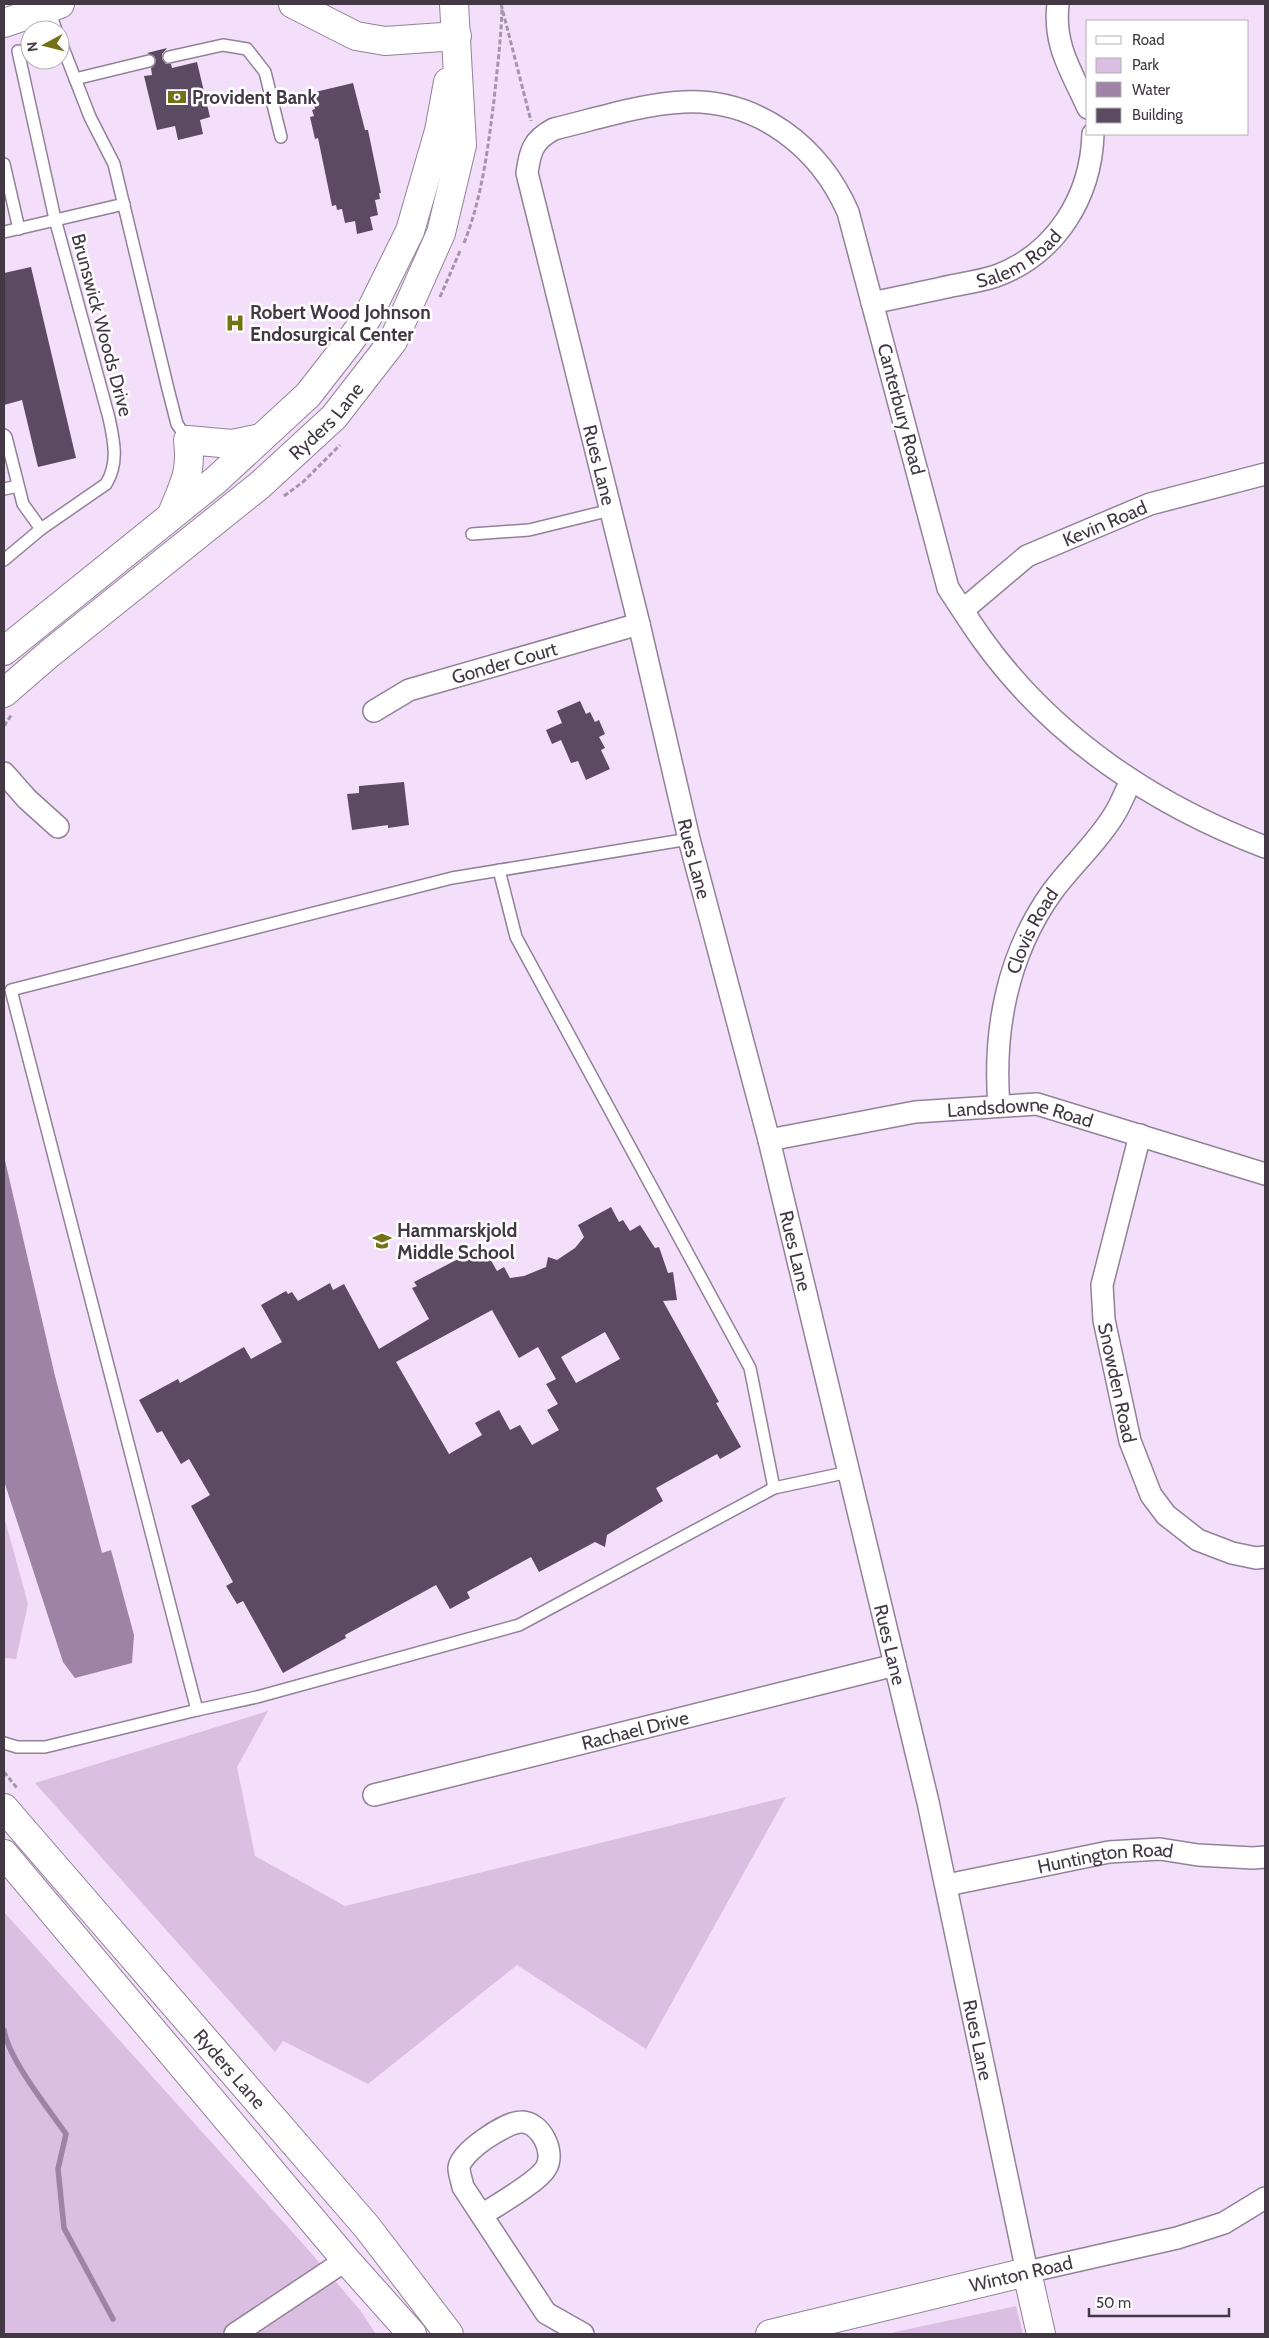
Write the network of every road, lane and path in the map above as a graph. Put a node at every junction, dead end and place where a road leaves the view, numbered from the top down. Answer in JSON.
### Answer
{"nodes":[{"id":1,"x":293,"y":4,"type":"edge"},
{"id":2,"x":454,"y":4,"type":"edge"},
{"id":3,"x":501,"y":4,"type":"edge"},
{"id":4,"x":1058,"y":4,"type":"edge"},
{"id":5,"x":55,"y":14,"type":"edge"},
{"id":6,"x":4,"y":23,"type":"edge"},
{"id":7,"x":457,"y":36,"type":"junction"},
{"id":8,"x":18,"y":51,"type":"dead end"},
{"id":9,"x":170,"y":57,"type":"dead end"},
{"id":10,"x":149,"y":61,"type":"dead end"},
{"id":11,"x":70,"y":66,"type":"edge"},
{"id":12,"x":75,"y":79,"type":"junction"},
{"id":13,"x":1086,"y":103,"type":"edge"},
{"id":14,"x":532,"y":124,"type":"dead end"},
{"id":15,"x":1093,"y":135,"type":"edge"},
{"id":16,"x":281,"y":137,"type":"dead end"},
{"id":17,"x":4,"y":164,"type":"edge"},
{"id":18,"x":528,"y":174,"type":"joint"},
{"id":19,"x":124,"y":204,"type":"junction"},
{"id":20,"x":55,"y":220,"type":"junction"},
{"id":21,"x":19,"y":228,"type":"junction"},
{"id":22,"x":4,"y":232,"type":"edge"},
{"id":23,"x":872,"y":303,"type":"junction"},
{"id":24,"x":4,"y":435,"type":"edge"},
{"id":25,"x":261,"y":438,"type":"junction"},
{"id":26,"x":188,"y":440,"type":"junction"},
{"id":27,"x":1265,"y":474,"type":"edge"},
{"id":28,"x":18,"y":486,"type":"junction"},
{"id":29,"x":4,"y":489,"type":"edge"},
{"id":30,"x":611,"y":510,"type":"junction"},
{"id":31,"x":171,"y":516,"type":"junction"},
{"id":32,"x":41,"y":529,"type":"junction"},
{"id":33,"x":472,"y":534,"type":"dead end"},
{"id":34,"x":4,"y":560,"type":"edge"},
{"id":35,"x":963,"y":610,"type":"junction"},
{"id":36,"x":639,"y":624,"type":"junction"},
{"id":37,"x":4,"y":651,"type":"edge"},
{"id":38,"x":4,"y":693,"type":"edge"},
{"id":39,"x":374,"y":711,"type":"dead end"},
{"id":40,"x":4,"y":773,"type":"edge"},
{"id":41,"x":1131,"y":781,"type":"junction"},
{"id":42,"x":58,"y":827,"type":"dead end"},
{"id":43,"x":689,"y":839,"type":"junction"},
{"id":44,"x":1265,"y":847,"type":"edge"},
{"id":45,"x":499,"y":870,"type":"junction"},
{"id":46,"x":7,"y":990,"type":"edge"},
{"id":47,"x":999,"y":1106,"type":"junction"},
{"id":48,"x":1140,"y":1135,"type":"junction"},
{"id":49,"x":769,"y":1140,"type":"junction"},
{"id":50,"x":1265,"y":1174,"type":"edge"},
{"id":51,"x":849,"y":1472,"type":"junction"},
{"id":52,"x":774,"y":1488,"type":"junction"},
{"id":53,"x":1265,"y":1557,"type":"edge"},
{"id":54,"x":895,"y":1665,"type":"junction"},
{"id":55,"x":197,"y":1710,"type":"junction"},
{"id":56,"x":4,"y":1743,"type":"edge"},
{"id":57,"x":374,"y":1795,"type":"dead end"},
{"id":58,"x":4,"y":1808,"type":"edge"},
{"id":59,"x":4,"y":1854,"type":"edge"},
{"id":60,"x":1265,"y":1857,"type":"edge"},
{"id":61,"x":947,"y":1885,"type":"junction"},
{"id":62,"x":1265,"y":2198,"type":"edge"},
{"id":63,"x":482,"y":2215,"type":"junction"},
{"id":64,"x":346,"y":2260,"type":"junction"},
{"id":65,"x":1027,"y":2272,"type":"junction"},
{"id":66,"x":235,"y":2334,"type":"edge"},
{"id":67,"x":412,"y":2334,"type":"edge"},
{"id":68,"x":449,"y":2334,"type":"edge"},
{"id":69,"x":582,"y":2334,"type":"edge"},
{"id":70,"x":770,"y":2334,"type":"edge"},
{"id":71,"x":1041,"y":2334,"type":"edge"}],
"edges":[{"from":1,"to":7,"type":"main road"},
{"from":2,"to":7,"type":"main road","name":"Ryders Lane"},
{"from":3,"to":14,"type":"path"},
{"from":4,"to":13,"type":"street"},
{"from":5,"to":6,"type":"main road"},
{"from":7,"to":25,"type":"main road","name":"Ryders Lane"},
{"from":7,"to":38,"type":"main road","name":"Ryders Lane"},
{"from":8,"to":20,"type":"lane","name":"Brunswick Woods Drive"},
{"from":9,"to":16,"type":"lane"},
{"from":10,"to":12,"type":"lane"},
{"from":11,"to":12,"type":"lane"},
{"from":12,"to":19,"type":"lane"},
{"from":15,"to":23,"type":"street","name":"Salem Road"},
{"from":17,"to":21,"type":"lane"},
{"from":18,"to":23,"type":"street","name":"Canterbury Road"},
{"from":18,"to":30,"type":"street","name":"Rues Lane"},
{"from":19,"to":20,"type":"lane"},
{"from":19,"to":26,"type":"lane"},
{"from":20,"to":21,"type":"lane"},
{"from":20,"to":32,"type":"lane","name":"Brunswick Woods Drive"},
{"from":21,"to":22,"type":"lane"},
{"from":23,"to":35,"type":"street","name":"Canterbury Road"},
{"from":24,"to":28,"type":"lane"},
{"from":25,"to":26,"type":"main road"},
{"from":25,"to":31,"type":"main road","name":"Ryders Lane"},
{"from":26,"to":31,"type":"main road"},
{"from":27,"to":35,"type":"street","name":"Kevin Road"},
{"from":28,"to":29,"type":"lane"},
{"from":28,"to":32,"type":"lane"},
{"from":30,"to":33,"type":"lane"},
{"from":30,"to":36,"type":"street","name":"Rues Lane"},
{"from":31,"to":37,"type":"main road","name":"Ryders Lane"},
{"from":32,"to":34,"type":"lane","name":"Brunswick Woods Drive"},
{"from":35,"to":41,"type":"street","name":"Canterbury Road"},
{"from":36,"to":39,"type":"street","name":"Gonder Court"},
{"from":36,"to":43,"type":"street","name":"Rues Lane"},
{"from":40,"to":42,"type":"street"},
{"from":41,"to":44,"type":"street","name":"Canterbury Road"},
{"from":41,"to":47,"type":"street","name":"Clovis Road"},
{"from":43,"to":45,"type":"lane"},
{"from":43,"to":49,"type":"street","name":"Rues Lane"},
{"from":45,"to":46,"type":"lane"},
{"from":45,"to":52,"type":"lane"},
{"from":46,"to":55,"type":"lane"},
{"from":47,"to":48,"type":"street","name":"Landsdowne Road"},
{"from":47,"to":49,"type":"street","name":"Landsdowne Road"},
{"from":48,"to":50,"type":"street","name":"Landsdowne Road"},
{"from":48,"to":53,"type":"street","name":"Snowden Road"},
{"from":49,"to":51,"type":"street","name":"Rues Lane"},
{"from":51,"to":52,"type":"lane"},
{"from":51,"to":54,"type":"street","name":"Rues Lane"},
{"from":52,"to":55,"type":"lane"},
{"from":54,"to":57,"type":"street","name":"Rachael Drive"},
{"from":54,"to":61,"type":"street","name":"Rues Lane"},
{"from":55,"to":56,"type":"lane"},
{"from":58,"to":68,"type":"main road","name":"Ryders Lane"},
{"from":59,"to":64,"type":"main road","name":"Ryders Lane"},
{"from":60,"to":61,"type":"street","name":"Huntington Road"},
{"from":61,"to":65,"type":"street","name":"Rues Lane"},
{"from":62,"to":65,"type":"street","name":"Winton Road"},
{"from":63,"to":63,"type":"street"},
{"from":63,"to":69,"type":"street"},
{"from":64,"to":66,"type":"street"},
{"from":64,"to":67,"type":"main road","name":"Ryders Lane"},
{"from":65,"to":70,"type":"main road","name":"Winton Road"},
{"from":65,"to":71,"type":"main road","name":"Rues Lane"}]}
